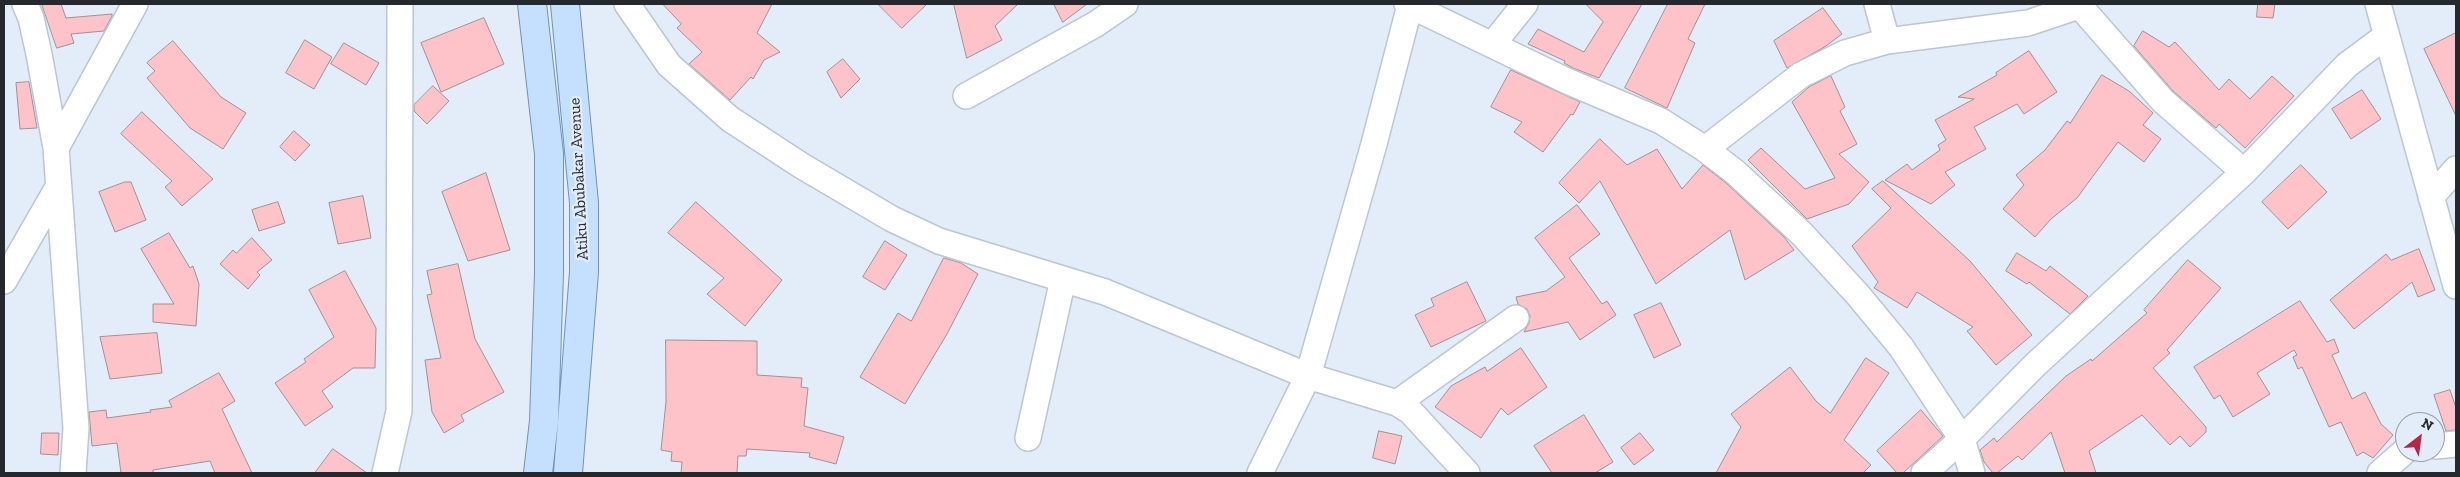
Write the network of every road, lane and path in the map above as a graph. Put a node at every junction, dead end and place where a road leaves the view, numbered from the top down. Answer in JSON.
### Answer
{"nodes":[{"id":1,"x":25,"y":4,"type":"edge"},
{"id":2,"x":135,"y":4,"type":"edge"},
{"id":3,"x":400,"y":4,"type":"edge"},
{"id":4,"x":532,"y":4,"type":"edge"},
{"id":5,"x":565,"y":4,"type":"edge"},
{"id":6,"x":627,"y":4,"type":"edge"},
{"id":7,"x":1125,"y":4,"type":"edge"},
{"id":8,"x":1408,"y":4,"type":"edge"},
{"id":9,"x":1525,"y":4,"type":"edge"},
{"id":10,"x":1877,"y":4,"type":"edge"},
{"id":11,"x":2378,"y":4,"type":"edge"},
{"id":12,"x":2079,"y":5,"type":"edge"},
{"id":13,"x":2386,"y":36,"type":"junction"},
{"id":14,"x":1887,"y":42,"type":"junction"},
{"id":15,"x":1492,"y":45,"type":"junction"},
{"id":16,"x":966,"y":96,"type":"dead end"},
{"id":17,"x":56,"y":148,"type":"junction"},
{"id":18,"x":1705,"y":149,"type":"junction"},
{"id":19,"x":2456,"y":169,"type":"edge"},
{"id":20,"x":2244,"y":172,"type":"junction"},
{"id":21,"x":57,"y":189,"type":"junction"},
{"id":22,"x":2431,"y":197,"type":"junction"},
{"id":23,"x":1063,"y":279,"type":"junction"},
{"id":24,"x":4,"y":281,"type":"edge"},
{"id":25,"x":2456,"y":286,"type":"edge"},
{"id":26,"x":1516,"y":318,"type":"dead end"},
{"id":27,"x":1308,"y":376,"type":"junction"},
{"id":28,"x":1396,"y":404,"type":"junction"},
{"id":29,"x":1028,"y":438,"type":"dead end"},
{"id":30,"x":1962,"y":439,"type":"junction"},
{"id":31,"x":2395,"y":460,"type":"edge"},
{"id":32,"x":73,"y":473,"type":"edge"},
{"id":33,"x":385,"y":473,"type":"edge"},
{"id":34,"x":538,"y":473,"type":"edge"},
{"id":35,"x":568,"y":473,"type":"edge"},
{"id":36,"x":1260,"y":473,"type":"edge"},
{"id":37,"x":1467,"y":473,"type":"edge"},
{"id":38,"x":1924,"y":473,"type":"edge"},
{"id":39,"x":1972,"y":473,"type":"edge"},
{"id":40,"x":2380,"y":473,"type":"edge"}],
"edges":[{"from":1,"to":17,"type":"street"},
{"from":2,"to":17,"type":"street"},
{"from":3,"to":33,"type":"street"},
{"from":4,"to":34,"type":"main road","name":"Atiku Abubakar Avenue"},
{"from":5,"to":35,"type":"main road","name":"Atiku Abubakar Avenue"},
{"from":6,"to":23,"type":"street"},
{"from":7,"to":16,"type":"street"},
{"from":8,"to":15,"type":"street"},
{"from":8,"to":27,"type":"street"},
{"from":9,"to":15,"type":"street"},
{"from":10,"to":14,"type":"street"},
{"from":11,"to":13,"type":"street"},
{"from":12,"to":14,"type":"street"},
{"from":12,"to":20,"type":"street"},
{"from":13,"to":20,"type":"street"},
{"from":13,"to":22,"type":"street"},
{"from":14,"to":18,"type":"street"},
{"from":15,"to":18,"type":"street"},
{"from":17,"to":21,"type":"street"},
{"from":18,"to":30,"type":"street"},
{"from":19,"to":22,"type":"street"},
{"from":20,"to":30,"type":"street"},
{"from":21,"to":24,"type":"street"},
{"from":21,"to":32,"type":"street"},
{"from":22,"to":25,"type":"street"},
{"from":23,"to":27,"type":"street"},
{"from":23,"to":29,"type":"street"},
{"from":26,"to":28,"type":"street"},
{"from":27,"to":28,"type":"street"},
{"from":27,"to":36,"type":"street"},
{"from":28,"to":37,"type":"street"},
{"from":30,"to":38,"type":"street"},
{"from":30,"to":39,"type":"street"},
{"from":31,"to":40,"type":"street"}]}
